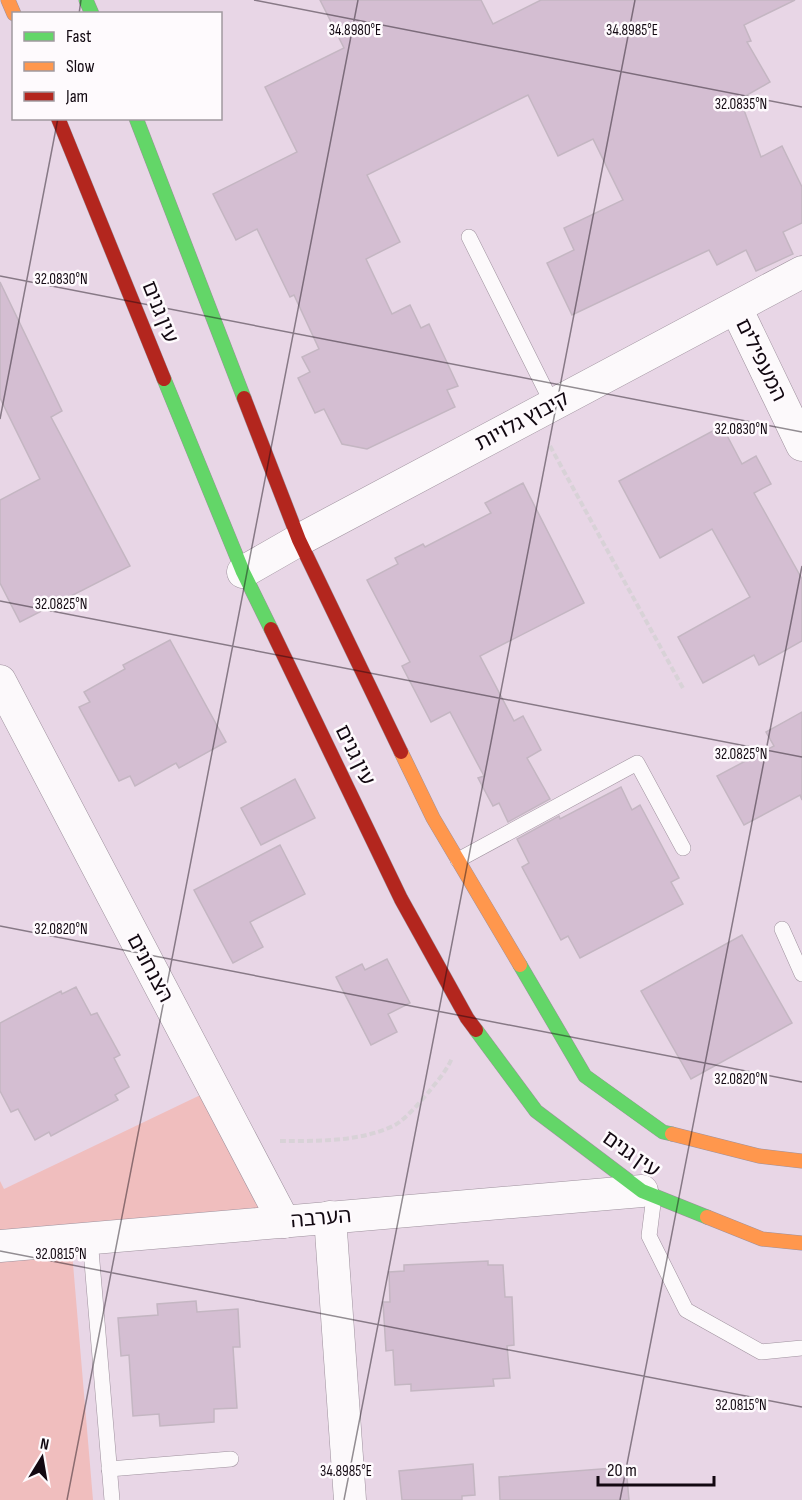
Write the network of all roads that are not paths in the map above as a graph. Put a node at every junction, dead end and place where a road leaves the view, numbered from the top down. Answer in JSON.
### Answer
{"nodes":[{"id":1,"x":59,"y":120,"type":"edge"},
{"id":2,"x":137,"y":120,"type":"edge"},
{"id":3,"x":470,"y":237,"type":"dead end"},
{"id":4,"x":802,"y":272,"type":"edge"},
{"id":5,"x":736,"y":308,"type":"junction"},
{"id":6,"x":543,"y":410,"type":"junction"},
{"id":7,"x":802,"y":445,"type":"edge"},
{"id":8,"x":299,"y":540,"type":"junction"},
{"id":9,"x":243,"y":572,"type":"junction"},
{"id":10,"x":0,"y":681,"type":"edge"},
{"id":11,"x":683,"y":848,"type":"dead end"},
{"id":12,"x":458,"y":860,"type":"junction"},
{"id":13,"x":782,"y":929,"type":"dead end"},
{"id":14,"x":802,"y":974,"type":"edge"},
{"id":15,"x":802,"y":1161,"type":"edge"},
{"id":16,"x":648,"y":1194,"type":"junction"},
{"id":17,"x":330,"y":1217,"type":"junction"},
{"id":18,"x":284,"y":1222,"type":"junction"},
{"id":19,"x":90,"y":1238,"type":"junction"},
{"id":20,"x":802,"y":1243,"type":"edge"},
{"id":21,"x":0,"y":1246,"type":"edge"},
{"id":22,"x":802,"y":1348,"type":"edge"},
{"id":23,"x":231,"y":1459,"type":"dead end"},
{"id":24,"x":109,"y":1469,"type":"junction"},
{"id":25,"x":112,"y":1500,"type":"edge"},
{"id":26,"x":350,"y":1500,"type":"edge"}],
"edges":[{"from":1,"to":9,"type":"main road","name":"עין גנים"},
{"from":2,"to":8,"type":"main road","name":"עין גנים"},
{"from":3,"to":6,"type":"lane"},
{"from":4,"to":5,"type":"street","name":"קיבוץ גלויות"},
{"from":5,"to":6,"type":"street","name":"קיבוץ גלויות"},
{"from":5,"to":7,"type":"street","name":"המעפילים"},
{"from":6,"to":8,"type":"street","name":"קיבוץ גלויות"},
{"from":8,"to":9,"type":"street","name":"קיבוץ גלויות"},
{"from":8,"to":12,"type":"main road","name":"עין גנים"},
{"from":9,"to":16,"type":"main road","name":"עין גנים"},
{"from":10,"to":18,"type":"street","name":"הצנחנים"},
{"from":11,"to":12,"type":"lane"},
{"from":12,"to":15,"type":"main road","name":"עין גנים"},
{"from":13,"to":14,"type":"lane"},
{"from":16,"to":17,"type":"street","name":"הערבה"},
{"from":16,"to":20,"type":"main road","name":"עין גנים"},
{"from":16,"to":22,"type":"lane"},
{"from":17,"to":18,"type":"street","name":"הערבה"},
{"from":17,"to":26,"type":"street"},
{"from":18,"to":19,"type":"street","name":"הערבה"},
{"from":19,"to":21,"type":"street","name":"הערבה"},
{"from":19,"to":24,"type":"lane"},
{"from":23,"to":24,"type":"lane"},
{"from":24,"to":25,"type":"lane"}]}
